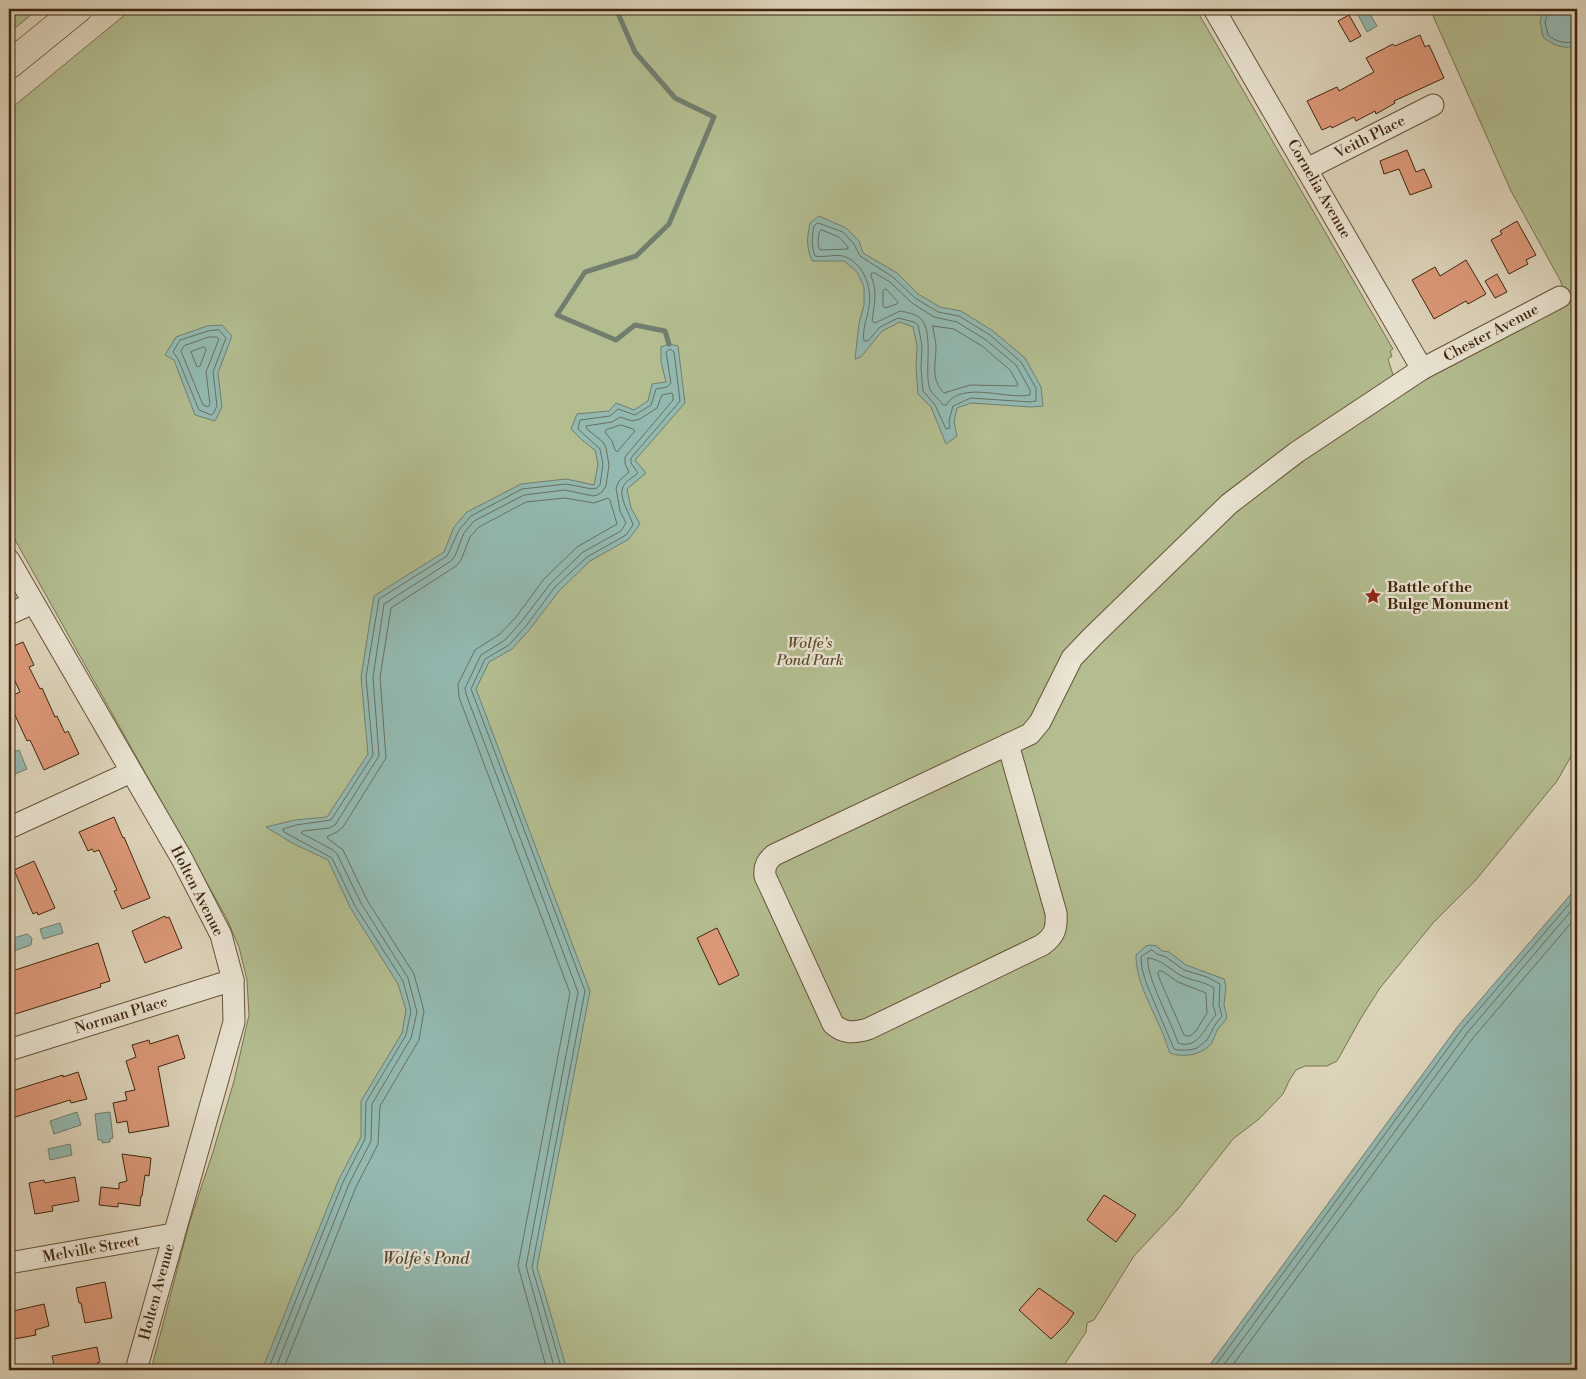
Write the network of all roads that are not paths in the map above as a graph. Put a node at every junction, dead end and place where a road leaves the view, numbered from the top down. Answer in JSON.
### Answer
{"nodes":[{"id":1,"x":78,"y":9,"type":"edge"},
{"id":2,"x":1214,"y":9,"type":"edge"},
{"id":3,"x":9,"y":65,"type":"edge"},
{"id":4,"x":1433,"y":105,"type":"dead end"},
{"id":5,"x":1307,"y":169,"type":"junction"},
{"id":6,"x":1560,"y":297,"type":"dead end"},
{"id":7,"x":1422,"y":369,"type":"junction"},
{"id":8,"x":9,"y":560,"type":"edge"},
{"id":9,"x":33,"y":603,"type":"junction"},
{"id":10,"x":9,"y":614,"type":"edge"},
{"id":11,"x":1008,"y":744,"type":"junction"},
{"id":12,"x":131,"y":772,"type":"junction"},
{"id":13,"x":9,"y":828,"type":"edge"},
{"id":14,"x":233,"y":980,"type":"junction"},
{"id":15,"x":9,"y":1050,"type":"edge"},
{"id":16,"x":173,"y":1234,"type":"junction"},
{"id":17,"x":9,"y":1263,"type":"edge"},
{"id":18,"x":136,"y":1370,"type":"edge"}],
"edges":[{"from":1,"to":3,"type":"main road"},
{"from":2,"to":5,"type":"street","name":"Cornelia Avenue"},
{"from":4,"to":5,"type":"street","name":"Veith Place"},
{"from":5,"to":7,"type":"street","name":"Cornelia Avenue"},
{"from":6,"to":7,"type":"street","name":"Chester Avenue"},
{"from":7,"to":11,"type":"street","name":"Chester Avenue"},
{"from":8,"to":9,"type":"street","name":"Holten Avenue"},
{"from":9,"to":10,"type":"street"},
{"from":9,"to":12,"type":"street","name":"Holten Avenue"},
{"from":11,"to":11,"type":"street","name":"Chester Avenue"},
{"from":12,"to":13,"type":"street"},
{"from":12,"to":14,"type":"street","name":"Holten Avenue"},
{"from":14,"to":15,"type":"street","name":"Norman Place"},
{"from":14,"to":16,"type":"street","name":"Holten Avenue"},
{"from":16,"to":17,"type":"street","name":"Melville Street"},
{"from":16,"to":18,"type":"street","name":"Holten Avenue"}]}
